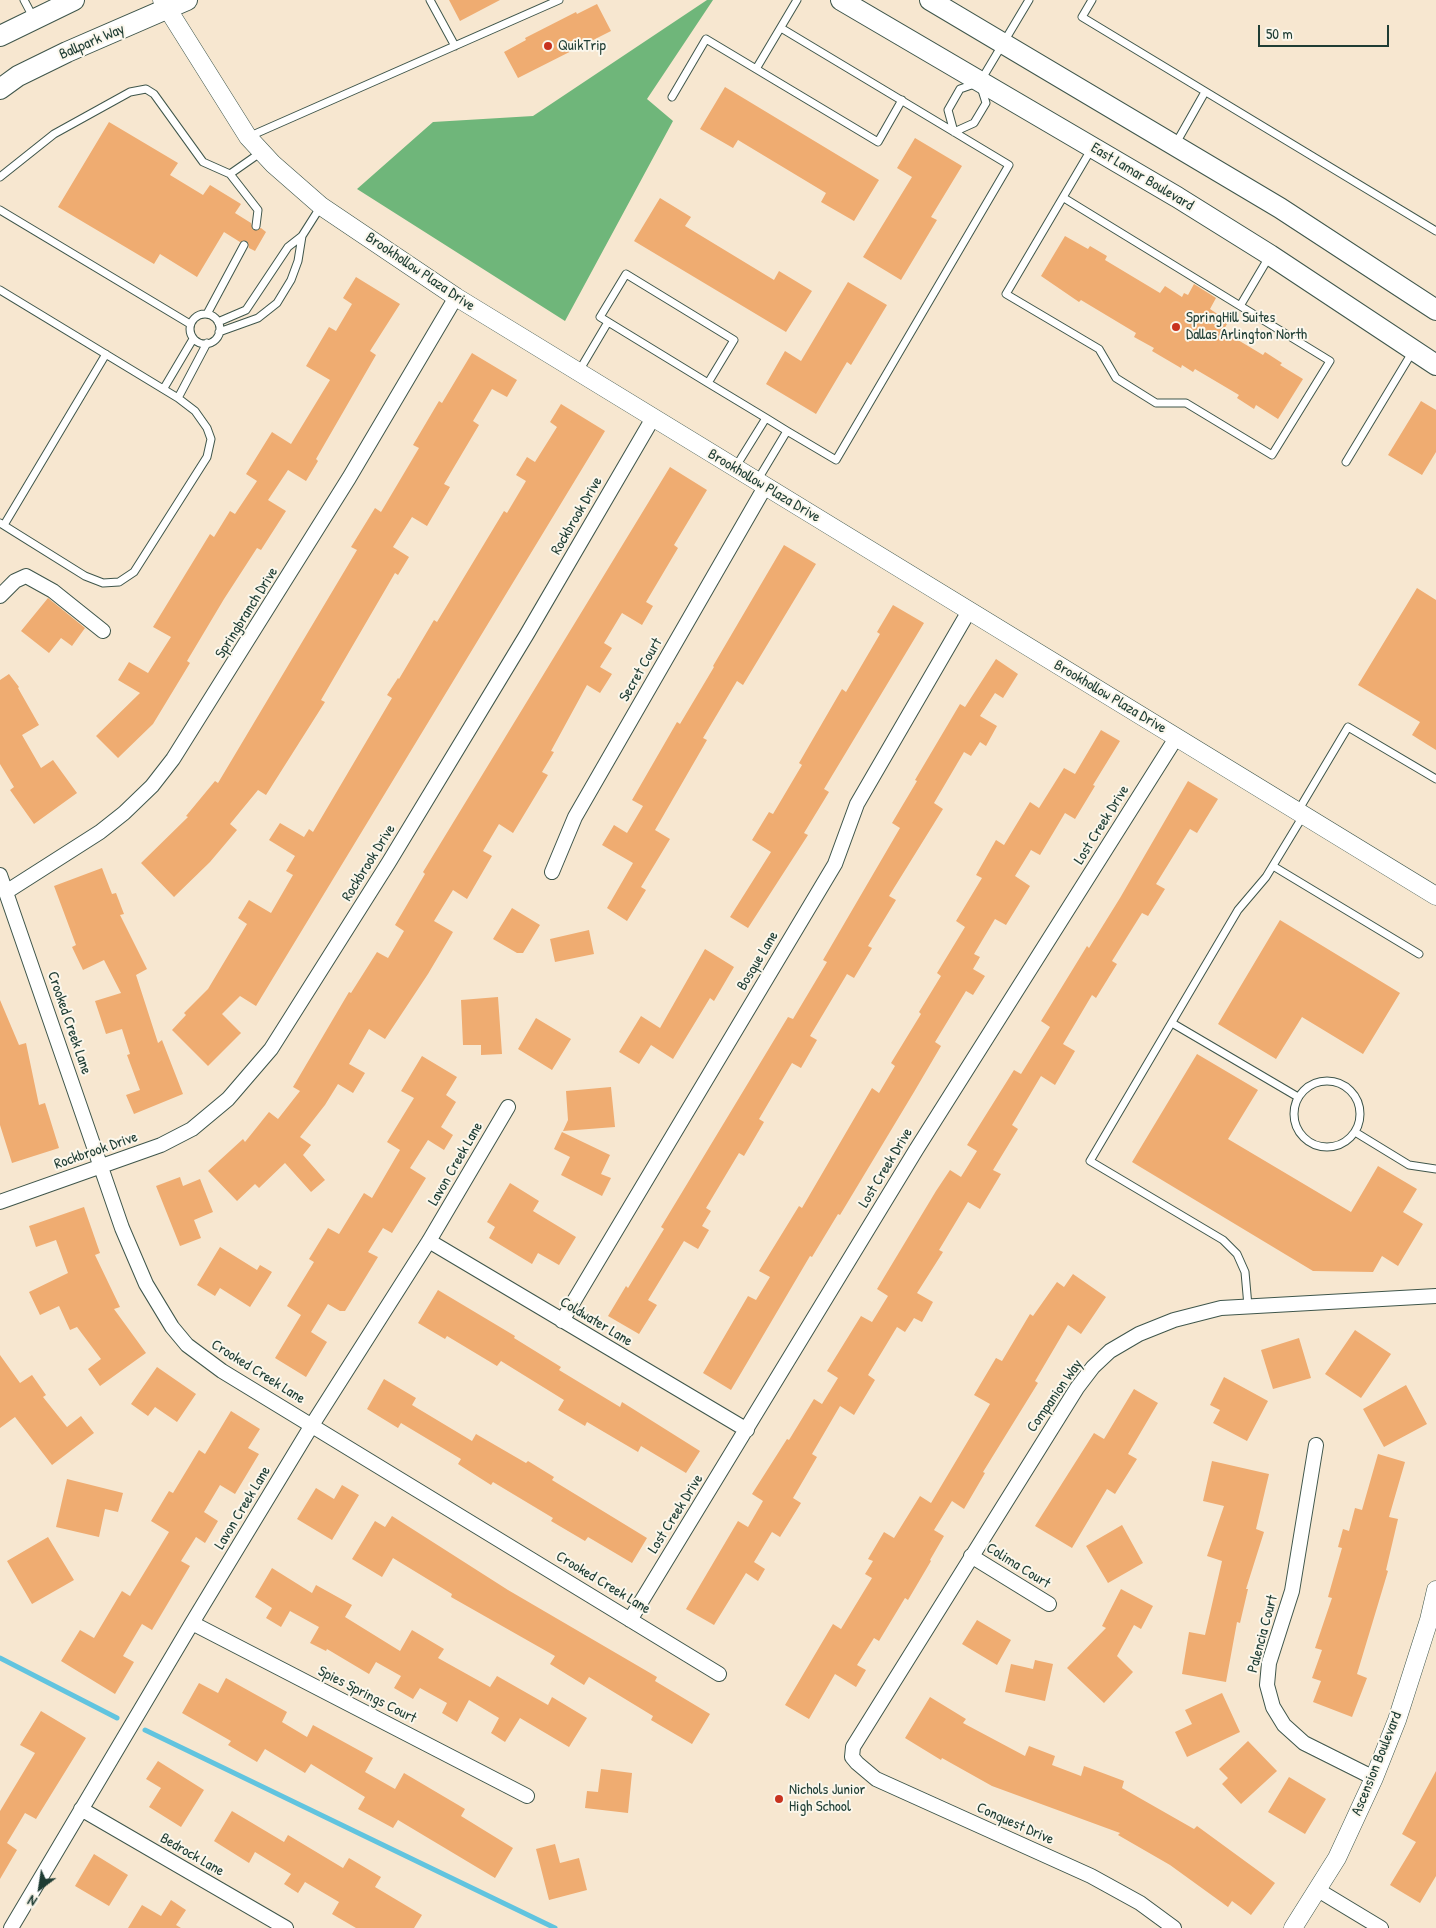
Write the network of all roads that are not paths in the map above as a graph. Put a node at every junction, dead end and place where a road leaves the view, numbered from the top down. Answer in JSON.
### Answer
{"nodes":[{"id":1,"x":24,"y":0,"type":"edge"},
{"id":2,"x":74,"y":0,"type":"edge"},
{"id":3,"x":187,"y":0,"type":"edge"},
{"id":4,"x":430,"y":0,"type":"edge"},
{"id":5,"x":559,"y":0,"type":"edge"},
{"id":6,"x":797,"y":0,"type":"edge"},
{"id":7,"x":841,"y":0,"type":"edge"},
{"id":8,"x":930,"y":0,"type":"edge"},
{"id":9,"x":1029,"y":0,"type":"edge"},
{"id":10,"x":1092,"y":0,"type":"edge"},
{"id":11,"x":165,"y":5,"type":"edge"},
{"id":12,"x":34,"y":19,"type":"junction"},
{"id":13,"x":781,"y":28,"type":"junction"},
{"id":14,"x":0,"y":36,"type":"edge"},
{"id":15,"x":1003,"y":43,"type":"junction"},
{"id":16,"x":455,"y":46,"type":"junction"},
{"id":17,"x":756,"y":69,"type":"junction"},
{"id":18,"x":980,"y":82,"type":"junction"},
{"id":19,"x":0,"y":89,"type":"edge"},
{"id":20,"x":1205,"y":92,"type":"junction"},
{"id":21,"x":672,"y":97,"type":"dead end"},
{"id":22,"x":902,"y":100,"type":"junction"},
{"id":23,"x":954,"y":132,"type":"junction"},
{"id":24,"x":248,"y":137,"type":"junction"},
{"id":25,"x":1174,"y":145,"type":"junction"},
{"id":26,"x":1093,"y":148,"type":"junction"},
{"id":27,"x":261,"y":152,"type":"junction"},
{"id":28,"x":230,"y":174,"type":"junction"},
{"id":29,"x":0,"y":177,"type":"edge"},
{"id":30,"x":1064,"y":198,"type":"junction"},
{"id":31,"x":321,"y":206,"type":"junction"},
{"id":32,"x":0,"y":210,"type":"edge"},
{"id":33,"x":256,"y":226,"type":"dead end"},
{"id":34,"x":1436,"y":231,"type":"edge"},
{"id":35,"x":302,"y":236,"type":"junction"},
{"id":36,"x":244,"y":245,"type":"dead end"},
{"id":37,"x":1270,"y":255,"type":"junction"},
{"id":38,"x":0,"y":290,"type":"edge"},
{"id":39,"x":456,"y":297,"type":"junction"},
{"id":40,"x":1240,"y":306,"type":"junction"},
{"id":41,"x":1436,"y":310,"type":"edge"},
{"id":42,"x":207,"y":314,"type":"junction"},
{"id":43,"x":218,"y":322,"type":"junction"},
{"id":44,"x":608,"y":322,"type":"junction"},
{"id":45,"x":190,"y":324,"type":"junction"},
{"id":46,"x":219,"y":332,"type":"junction"},
{"id":47,"x":193,"y":339,"type":"junction"},
{"id":48,"x":207,"y":343,"type":"junction"},
{"id":49,"x":1414,"y":350,"type":"junction"},
{"id":50,"x":106,"y":354,"type":"junction"},
{"id":51,"x":1436,"y":365,"type":"edge"},
{"id":52,"x":578,"y":372,"type":"junction"},
{"id":53,"x":708,"y":383,"type":"junction"},
{"id":54,"x":164,"y":388,"type":"junction"},
{"id":55,"x":178,"y":398,"type":"junction"},
{"id":56,"x":653,"y":418,"type":"junction"},
{"id":57,"x":766,"y":418,"type":"junction"},
{"id":58,"x":787,"y":431,"type":"junction"},
{"id":59,"x":1346,"y":462,"type":"dead end"},
{"id":60,"x":735,"y":468,"type":"junction"},
{"id":61,"x":761,"y":484,"type":"junction"},
{"id":62,"x":2,"y":524,"type":"edge"},
{"id":63,"x":0,"y":596,"type":"edge"},
{"id":64,"x":969,"y":611,"type":"junction"},
{"id":65,"x":103,"y":631,"type":"dead end"},
{"id":66,"x":1176,"y":738,"type":"junction"},
{"id":67,"x":1436,"y":779,"type":"edge"},
{"id":68,"x":1300,"y":814,"type":"junction"},
{"id":69,"x":1273,"y":866,"type":"junction"},
{"id":70,"x":552,"y":872,"type":"dead end"},
{"id":71,"x":0,"y":875,"type":"edge"},
{"id":72,"x":6,"y":892,"type":"junction"},
{"id":73,"x":1436,"y":896,"type":"edge"},
{"id":74,"x":1419,"y":954,"type":"dead end"},
{"id":75,"x":1172,"y":1023,"type":"junction"},
{"id":76,"x":1298,"y":1097,"type":"junction"},
{"id":77,"x":508,"y":1107,"type":"dead end"},
{"id":78,"x":1355,"y":1132,"type":"junction"},
{"id":79,"x":101,"y":1167,"type":"junction"},
{"id":80,"x":1436,"y":1169,"type":"edge"},
{"id":81,"x":0,"y":1202,"type":"edge"},
{"id":82,"x":429,"y":1241,"type":"junction"},
{"id":83,"x":1436,"y":1296,"type":"edge"},
{"id":84,"x":1248,"y":1306,"type":"junction"},
{"id":85,"x":562,"y":1321,"type":"junction"},
{"id":86,"x":312,"y":1425,"type":"junction"},
{"id":87,"x":747,"y":1430,"type":"junction"},
{"id":88,"x":1316,"y":1445,"type":"dead end"},
{"id":89,"x":971,"y":1556,"type":"junction"},
{"id":90,"x":1436,"y":1590,"type":"edge"},
{"id":91,"x":1049,"y":1604,"type":"dead end"},
{"id":92,"x":630,"y":1620,"type":"junction"},
{"id":93,"x":192,"y":1623,"type":"junction"},
{"id":94,"x":720,"y":1674,"type":"dead end"},
{"id":95,"x":852,"y":1747,"type":"joint"},
{"id":96,"x":1374,"y":1778,"type":"junction"},
{"id":97,"x":527,"y":1796,"type":"dead end"},
{"id":98,"x":81,"y":1809,"type":"junction"},
{"id":99,"x":1318,"y":1890,"type":"junction"},
{"id":100,"x":11,"y":1928,"type":"edge"},
{"id":101,"x":286,"y":1928,"type":"edge"},
{"id":102,"x":1174,"y":1928,"type":"edge"},
{"id":103,"x":1294,"y":1928,"type":"edge"},
{"id":104,"x":1381,"y":1928,"type":"edge"}],
"edges":[{"from":1,"to":12,"type":"lane"},
{"from":2,"to":12,"type":"main road"},
{"from":3,"to":11,"type":"main road","name":"Ballpark Way"},
{"from":4,"to":16,"type":"lane"},
{"from":5,"to":16,"type":"lane"},
{"from":6,"to":13,"type":"lane"},
{"from":7,"to":18,"type":"main road","name":"East Lamar Boulevard"},
{"from":8,"to":15,"type":"main road"},
{"from":9,"to":15,"type":"lane"},
{"from":10,"to":20,"type":"lane"},
{"from":11,"to":19,"type":"main road","name":"Ballpark Way"},
{"from":11,"to":24,"type":"street","name":"Brookhollow Plaza Drive"},
{"from":12,"to":14,"type":"main road"},
{"from":13,"to":17,"type":"lane"},
{"from":13,"to":22,"type":"lane"},
{"from":15,"to":18,"type":"lane"},
{"from":15,"to":25,"type":"main road"},
{"from":16,"to":24,"type":"lane"},
{"from":17,"to":21,"type":"lane"},
{"from":17,"to":22,"type":"lane"},
{"from":18,"to":23,"type":"lane"},
{"from":18,"to":23,"type":"lane"},
{"from":18,"to":26,"type":"main road","name":"East Lamar Boulevard"},
{"from":20,"to":25,"type":"lane"},
{"from":20,"to":34,"type":"lane"},
{"from":22,"to":23,"type":"lane"},
{"from":23,"to":58,"type":"lane"},
{"from":24,"to":27,"type":"street","name":"Brookhollow Plaza Drive"},
{"from":25,"to":41,"type":"main road"},
{"from":26,"to":30,"type":"lane"},
{"from":26,"to":37,"type":"main road","name":"East Lamar Boulevard"},
{"from":27,"to":28,"type":"lane"},
{"from":27,"to":31,"type":"street","name":"Brookhollow Plaza Drive"},
{"from":28,"to":29,"type":"lane"},
{"from":28,"to":33,"type":"lane"},
{"from":30,"to":40,"type":"lane"},
{"from":30,"to":40,"type":"lane"},
{"from":31,"to":35,"type":"lane"},
{"from":31,"to":39,"type":"street","name":"Brookhollow Plaza Drive"},
{"from":32,"to":45,"type":"lane"},
{"from":35,"to":43,"type":"lane"},
{"from":35,"to":46,"type":"lane"},
{"from":36,"to":42,"type":"lane"},
{"from":37,"to":40,"type":"lane"},
{"from":37,"to":49,"type":"main road","name":"East Lamar Boulevard"},
{"from":38,"to":50,"type":"lane"},
{"from":39,"to":52,"type":"street","name":"Brookhollow Plaza Drive"},
{"from":39,"to":72,"type":"street","name":"Springbranch Drive"},
{"from":42,"to":43,"type":"lane"},
{"from":42,"to":45,"type":"lane"},
{"from":43,"to":46,"type":"lane"},
{"from":44,"to":52,"type":"lane"},
{"from":44,"to":53,"type":"lane"},
{"from":44,"to":53,"type":"lane"},
{"from":45,"to":47,"type":"lane"},
{"from":46,"to":48,"type":"lane"},
{"from":47,"to":48,"type":"lane"},
{"from":47,"to":54,"type":"lane"},
{"from":48,"to":55,"type":"lane"},
{"from":49,"to":51,"type":"main road","name":"East Lamar Boulevard"},
{"from":49,"to":59,"type":"lane"},
{"from":50,"to":54,"type":"lane"},
{"from":50,"to":62,"type":"lane"},
{"from":52,"to":56,"type":"street","name":"Brookhollow Plaza Drive"},
{"from":53,"to":57,"type":"lane"},
{"from":54,"to":55,"type":"lane"},
{"from":55,"to":62,"type":"lane"},
{"from":56,"to":60,"type":"street","name":"Brookhollow Plaza Drive"},
{"from":56,"to":79,"type":"street","name":"Rockbrook Drive"},
{"from":57,"to":58,"type":"lane"},
{"from":57,"to":60,"type":"lane"},
{"from":58,"to":61,"type":"lane"},
{"from":60,"to":61,"type":"street","name":"Brookhollow Plaza Drive"},
{"from":61,"to":64,"type":"street","name":"Brookhollow Plaza Drive"},
{"from":61,"to":70,"type":"street","name":"Secret Court"},
{"from":63,"to":65,"type":"street"},
{"from":64,"to":66,"type":"street","name":"Brookhollow Plaza Drive"},
{"from":64,"to":85,"type":"street","name":"Bosque Lane"},
{"from":66,"to":68,"type":"street","name":"Brookhollow Plaza Drive"},
{"from":66,"to":87,"type":"street","name":"Lost Creek Drive"},
{"from":67,"to":68,"type":"lane"},
{"from":68,"to":69,"type":"lane"},
{"from":68,"to":73,"type":"street","name":"Brookhollow Plaza Drive"},
{"from":69,"to":74,"type":"lane"},
{"from":69,"to":75,"type":"lane"},
{"from":71,"to":72,"type":"street","name":"Crooked Creek Lane"},
{"from":72,"to":79,"type":"street","name":"Crooked Creek Lane"},
{"from":75,"to":76,"type":"lane"},
{"from":75,"to":84,"type":"lane"},
{"from":76,"to":78,"type":"lane"},
{"from":76,"to":78,"type":"lane"},
{"from":77,"to":82,"type":"street","name":"Lavon Creek Lane"},
{"from":78,"to":80,"type":"lane"},
{"from":79,"to":81,"type":"street","name":"Rockbrook Drive"},
{"from":79,"to":86,"type":"street","name":"Crooked Creek Lane"},
{"from":82,"to":85,"type":"street","name":"Coldwater Lane"},
{"from":82,"to":86,"type":"street","name":"Lavon Creek Lane"},
{"from":83,"to":84,"type":"street","name":"Companion Way"},
{"from":84,"to":89,"type":"street","name":"Companion Way"},
{"from":85,"to":87,"type":"street","name":"Coldwater Lane"},
{"from":86,"to":92,"type":"street","name":"Crooked Creek Lane"},
{"from":86,"to":93,"type":"street","name":"Lavon Creek Lane"},
{"from":87,"to":92,"type":"street","name":"Lost Creek Drive"},
{"from":88,"to":96,"type":"street","name":"Palencia Court"},
{"from":89,"to":91,"type":"street","name":"Colima Court"},
{"from":89,"to":95,"type":"street","name":"Companion Way"},
{"from":90,"to":96,"type":"street","name":"Ascension Boulevard"},
{"from":92,"to":94,"type":"street","name":"Crooked Creek Lane"},
{"from":93,"to":97,"type":"street","name":"Spies Springs Court"},
{"from":93,"to":98,"type":"street","name":"Lavon Creek Lane"},
{"from":95,"to":102,"type":"street","name":"Conquest Drive"},
{"from":96,"to":99,"type":"street","name":"Ascension Boulevard"},
{"from":98,"to":100,"type":"street","name":"Lavon Creek Lane"},
{"from":98,"to":101,"type":"street","name":"Bedrock Lane"},
{"from":99,"to":103,"type":"street","name":"Ascension Boulevard"},
{"from":99,"to":104,"type":"street"}]}
